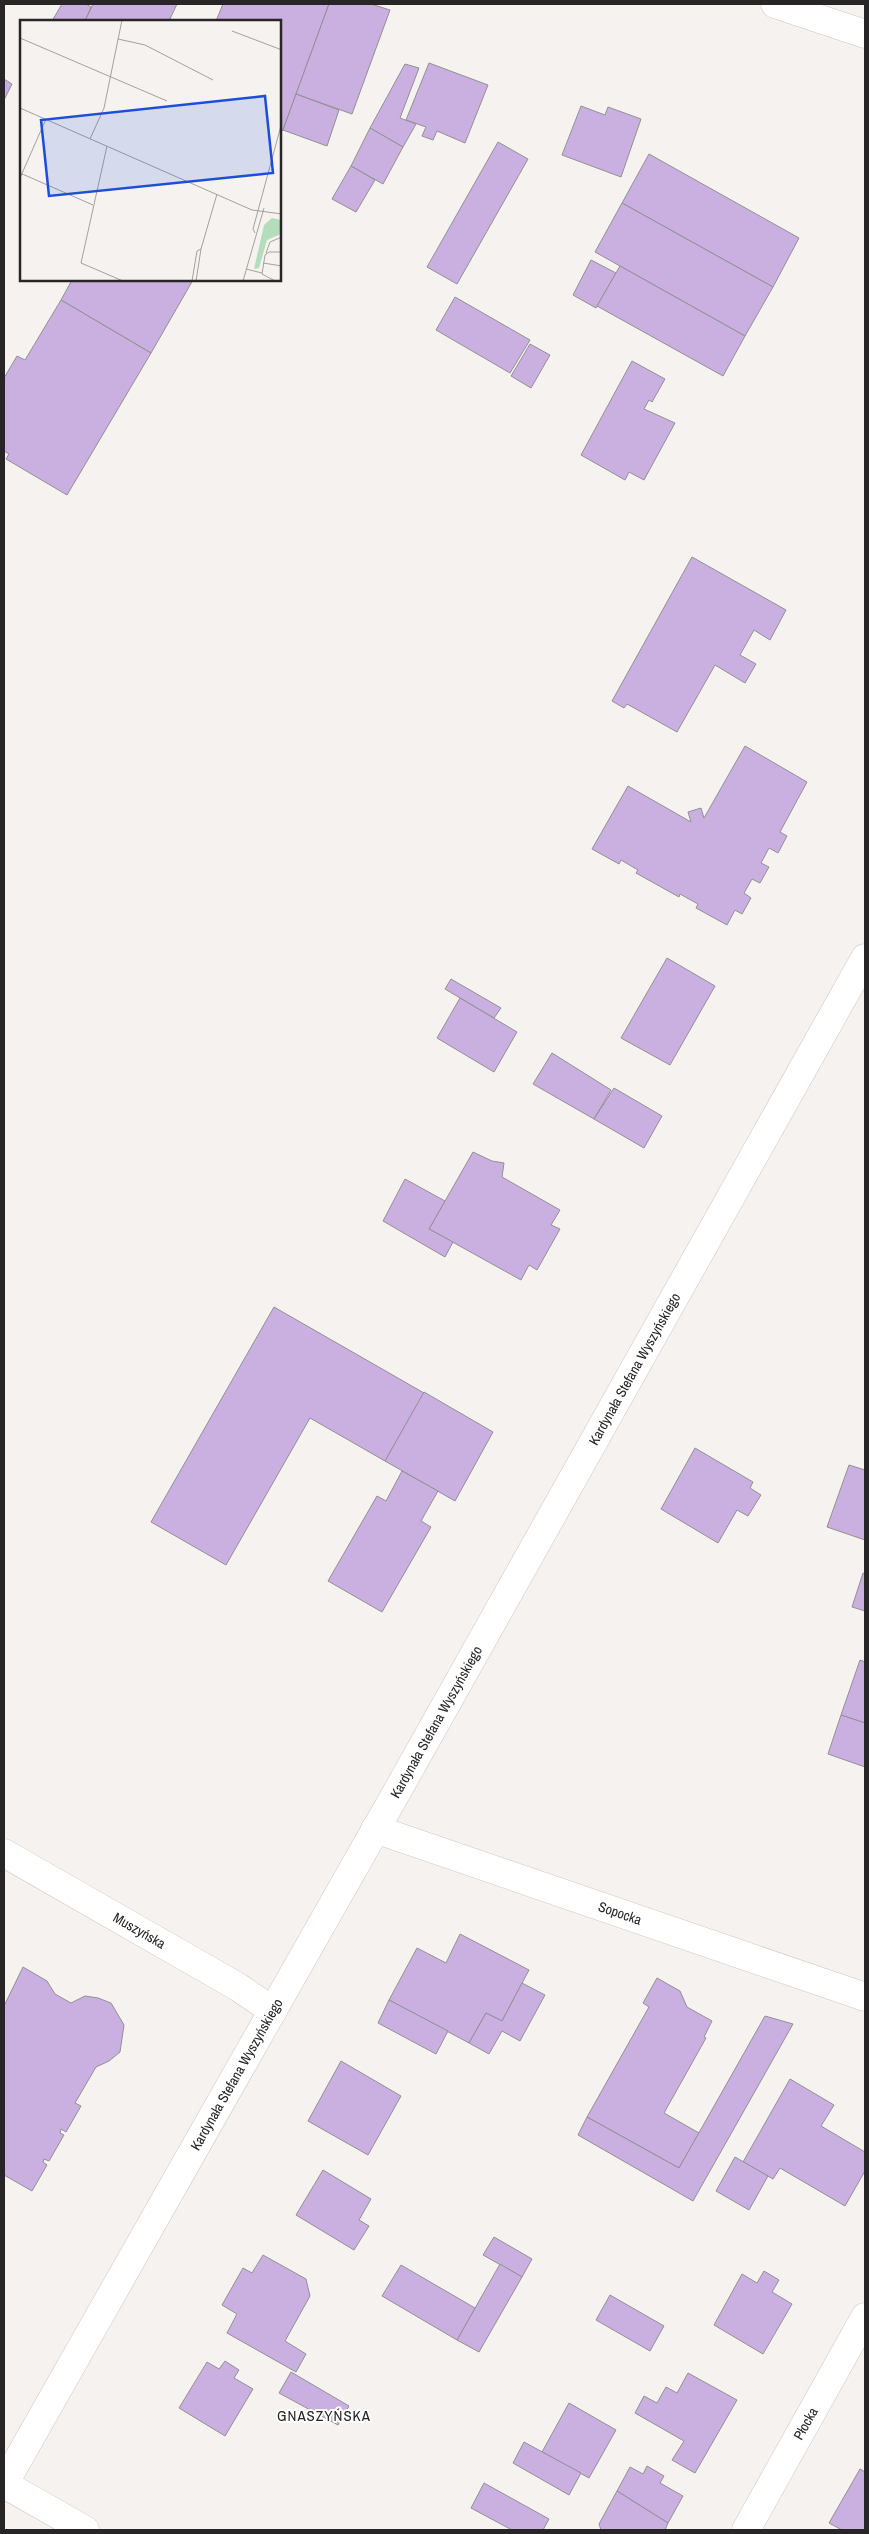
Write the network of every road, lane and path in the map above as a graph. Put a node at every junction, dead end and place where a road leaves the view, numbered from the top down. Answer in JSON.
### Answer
{"nodes":[{"id":1,"x":775,"y":4,"type":"edge"},
{"id":2,"x":865,"y":34,"type":"edge"},
{"id":3,"x":865,"y":958,"type":"edge"},
{"id":4,"x":375,"y":1829,"type":"junction"},
{"id":5,"x":4,"y":1853,"type":"edge"},
{"id":6,"x":865,"y":1997,"type":"edge"},
{"id":7,"x":273,"y":2011,"type":"junction"},
{"id":8,"x":865,"y":2317,"type":"edge"},
{"id":9,"x":4,"y":2484,"type":"edge"},
{"id":10,"x":85,"y":2530,"type":"edge"},
{"id":11,"x":746,"y":2530,"type":"edge"}],
"edges":[{"from":1,"to":2,"type":"street"},
{"from":3,"to":4,"type":"street","name":"Kardynała Stefana Wyszyńskiego"},
{"from":4,"to":6,"type":"street","name":"Sopocka"},
{"from":4,"to":7,"type":"street","name":"Kardynała Stefana Wyszyńskiego"},
{"from":5,"to":7,"type":"street","name":"Muszyńska"},
{"from":7,"to":9,"type":"street","name":"Kardynała Stefana Wyszyńskiego"},
{"from":8,"to":11,"type":"street","name":"Płocka"},
{"from":9,"to":10,"type":"street"}]}
